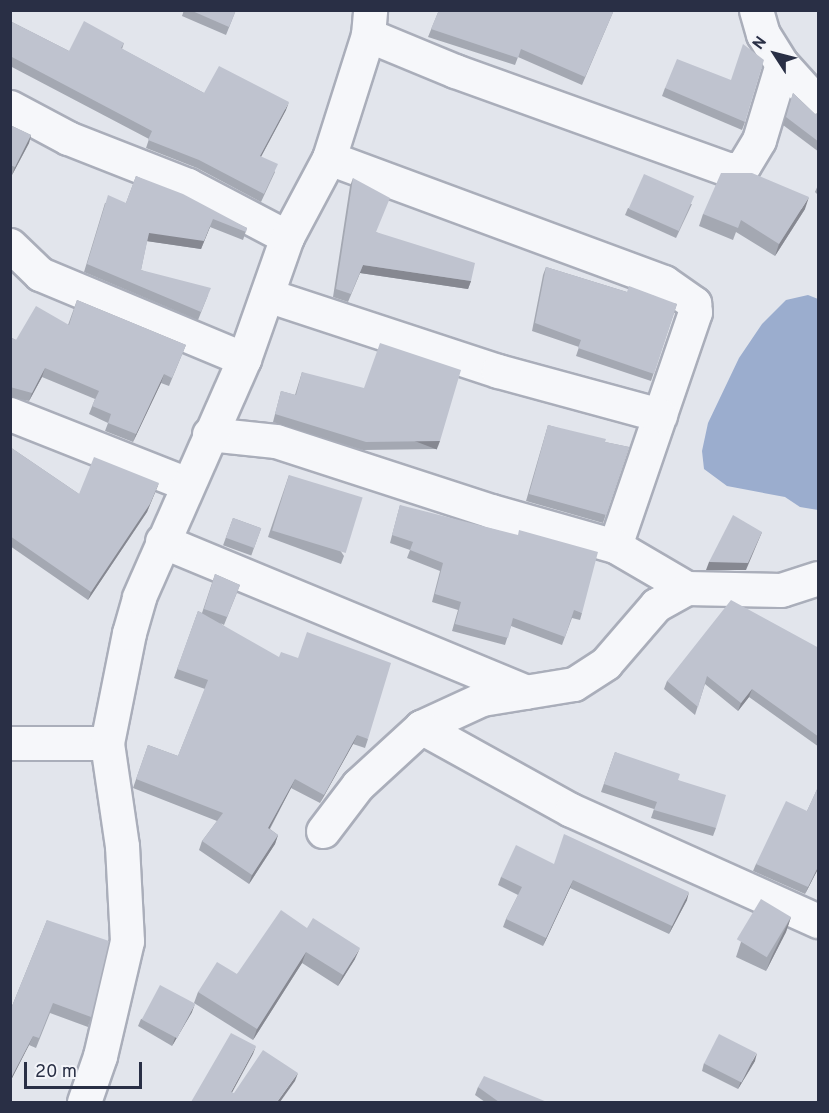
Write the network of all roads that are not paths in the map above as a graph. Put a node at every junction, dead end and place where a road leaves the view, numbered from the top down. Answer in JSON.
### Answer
{"nodes":[{"id":1,"x":756,"y":10,"type":"edge"},
{"id":2,"x":369,"y":23,"type":"edge"},
{"id":3,"x":782,"y":64,"type":"junction"},
{"id":4,"x":819,"y":104,"type":"edge"},
{"id":5,"x":10,"y":107,"type":"edge"},
{"id":6,"x":329,"y":158,"type":"junction"},
{"id":7,"x":287,"y":237,"type":"junction"},
{"id":8,"x":10,"y":245,"type":"edge"},
{"id":9,"x":267,"y":295,"type":"junction"},
{"id":10,"x":244,"y":359,"type":"junction"},
{"id":11,"x":10,"y":414,"type":"edge"},
{"id":12,"x":660,"y":415,"type":"junction"},
{"id":13,"x":209,"y":434,"type":"junction"},
{"id":14,"x":187,"y":484,"type":"junction"},
{"id":15,"x":162,"y":541,"type":"junction"},
{"id":16,"x":615,"y":546,"type":"junction"},
{"id":17,"x":819,"y":578,"type":"edge"},
{"id":18,"x":687,"y":588,"type":"junction"},
{"id":19,"x":528,"y":692,"type":"junction"},
{"id":20,"x":421,"y":727,"type":"junction"},
{"id":21,"x":10,"y":743,"type":"edge"},
{"id":22,"x":107,"y":743,"type":"junction"},
{"id":23,"x":323,"y":831,"type":"dead end"},
{"id":24,"x":819,"y":921,"type":"edge"},
{"id":25,"x":84,"y":1102,"type":"edge"}],
"edges":[{"from":1,"to":3,"type":"street"},
{"from":2,"to":3,"type":"street"},
{"from":2,"to":6,"type":"street"},
{"from":3,"to":4,"type":"street"},
{"from":5,"to":7,"type":"street"},
{"from":6,"to":7,"type":"street"},
{"from":6,"to":12,"type":"street"},
{"from":7,"to":9,"type":"street"},
{"from":8,"to":10,"type":"street"},
{"from":9,"to":10,"type":"street"},
{"from":9,"to":12,"type":"street"},
{"from":10,"to":13,"type":"street"},
{"from":11,"to":14,"type":"street"},
{"from":12,"to":16,"type":"street"},
{"from":13,"to":14,"type":"street"},
{"from":13,"to":16,"type":"street"},
{"from":14,"to":15,"type":"street"},
{"from":15,"to":19,"type":"street"},
{"from":15,"to":22,"type":"street"},
{"from":16,"to":18,"type":"street"},
{"from":17,"to":18,"type":"street"},
{"from":18,"to":19,"type":"street"},
{"from":19,"to":20,"type":"street"},
{"from":20,"to":23,"type":"street"},
{"from":20,"to":24,"type":"street"},
{"from":21,"to":22,"type":"street"},
{"from":22,"to":25,"type":"street"}]}
